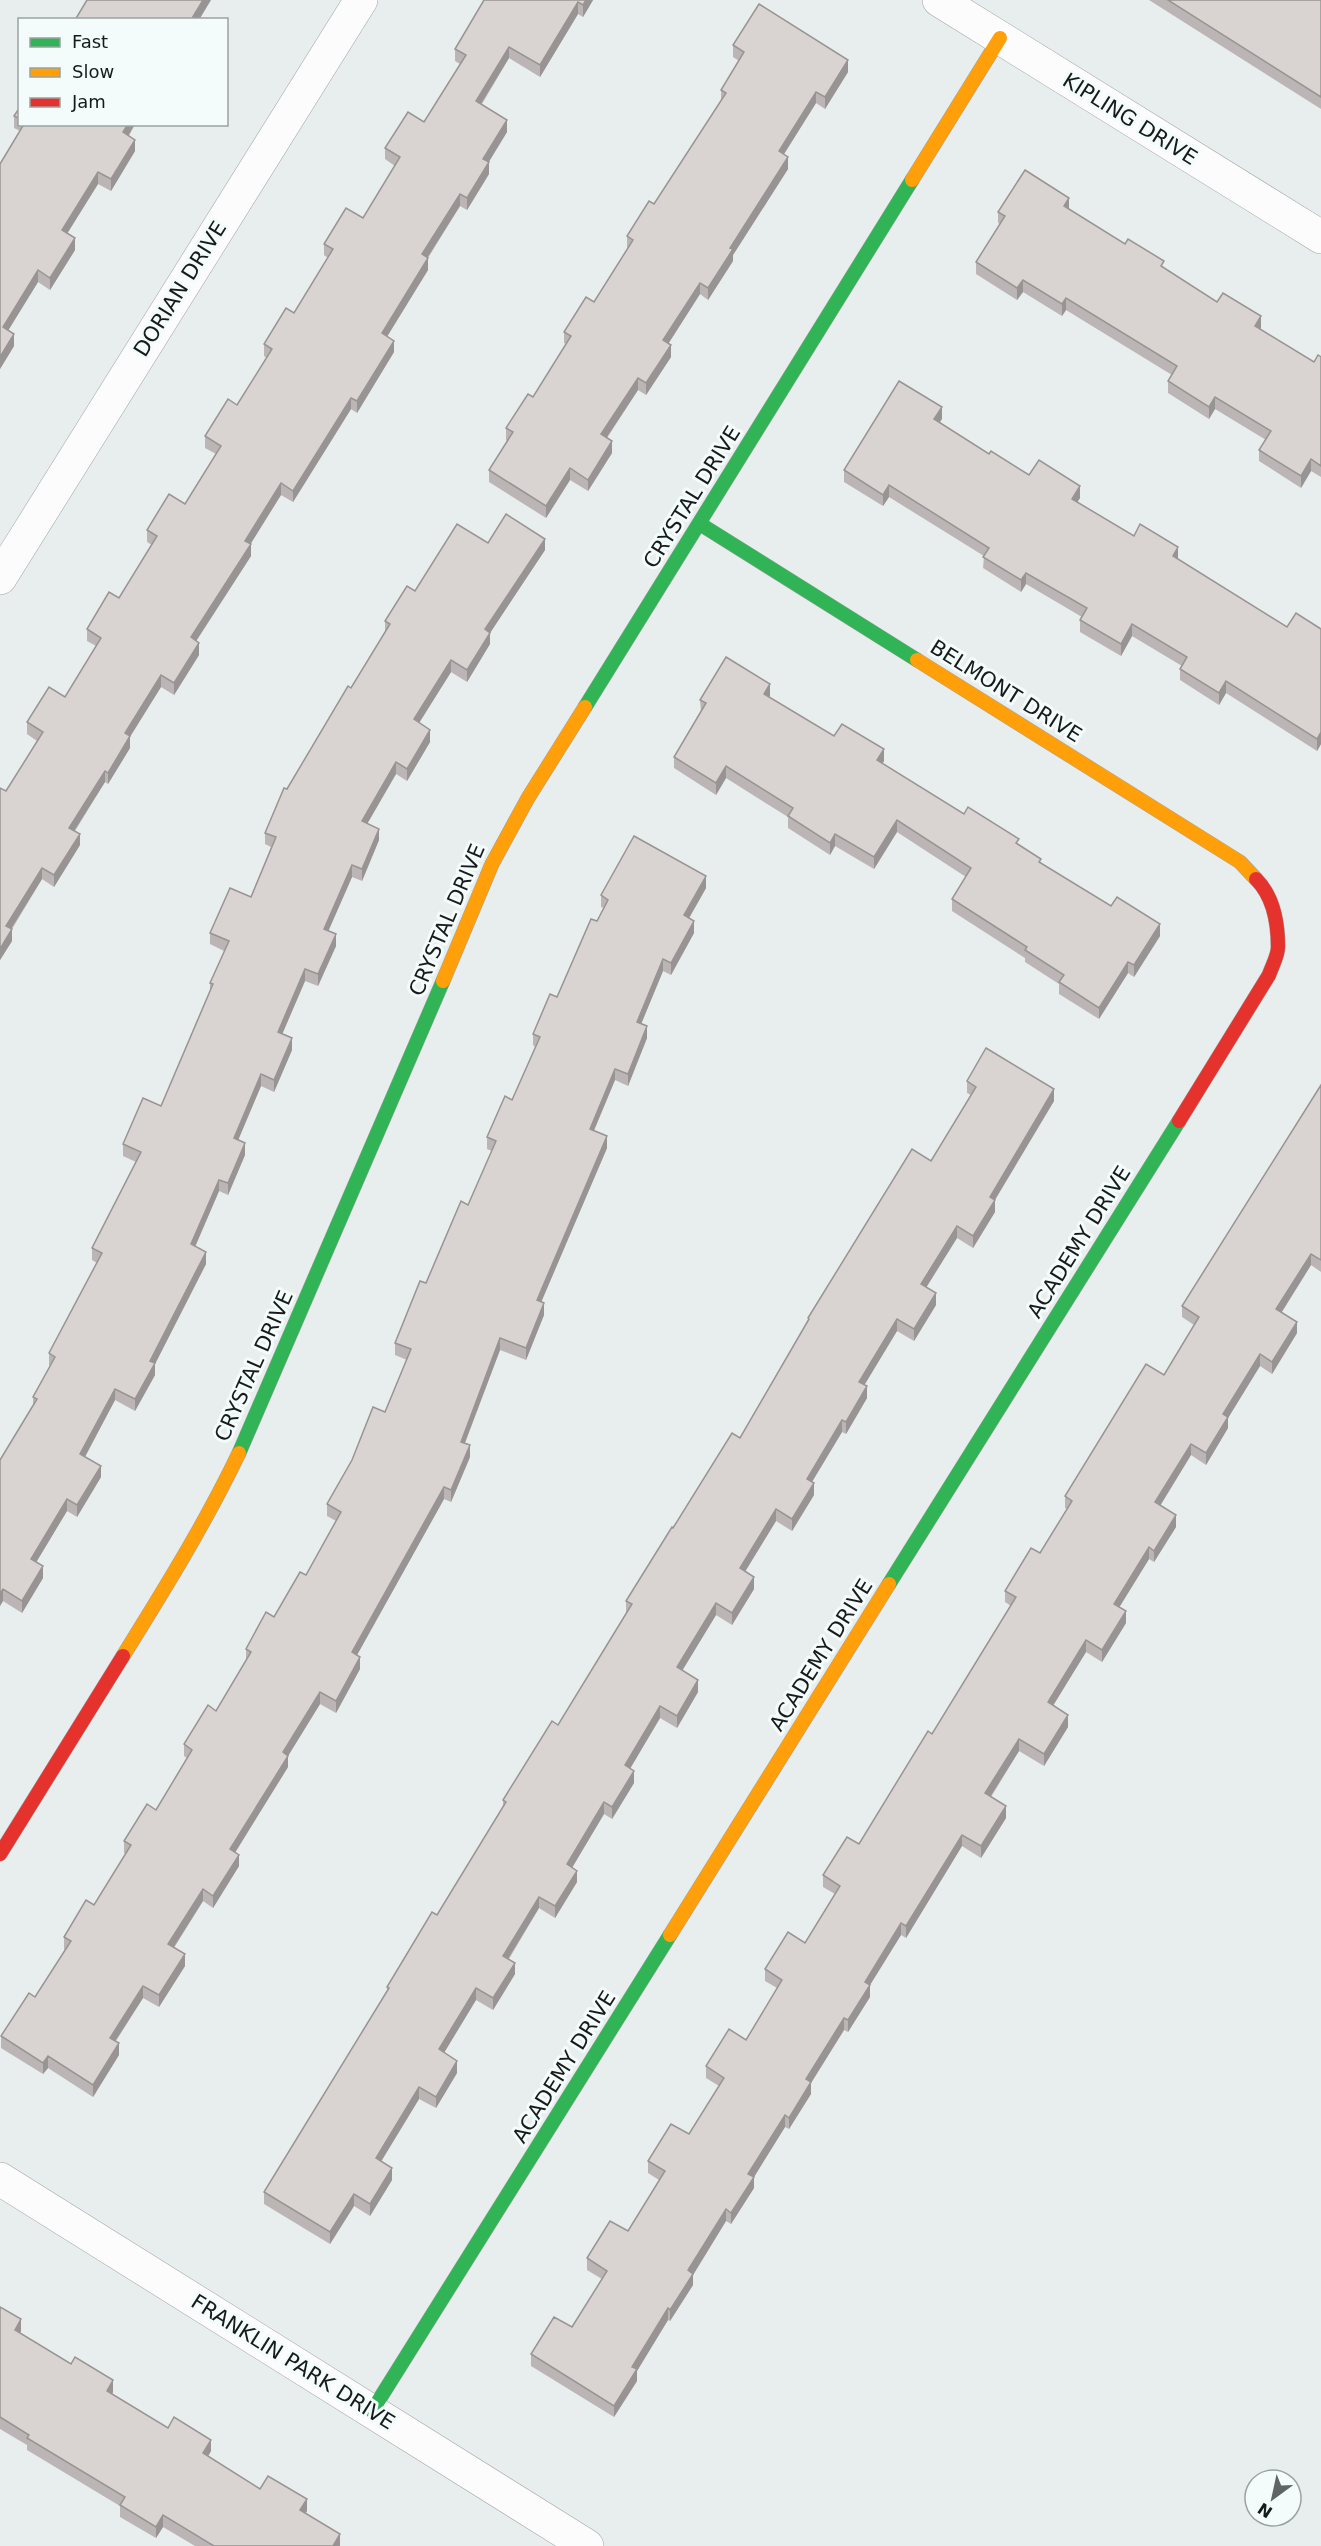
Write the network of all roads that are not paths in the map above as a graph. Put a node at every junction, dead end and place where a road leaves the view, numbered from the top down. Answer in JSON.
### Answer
{"nodes":[{"id":1,"x":360,"y":0,"type":"edge"},
{"id":2,"x":939,"y":0,"type":"edge"},
{"id":3,"x":1000,"y":38,"type":"junction"},
{"id":4,"x":1321,"y":237,"type":"edge"},
{"id":5,"x":700,"y":524,"type":"junction"},
{"id":6,"x":0,"y":578,"type":"edge"},
{"id":7,"x":1274,"y":910,"type":"joint"},
{"id":8,"x":0,"y":1854,"type":"edge"},
{"id":9,"x":0,"y":2179,"type":"edge"},
{"id":10,"x":372,"y":2411,"type":"junction"},
{"id":11,"x":586,"y":2546,"type":"edge"}],
"edges":[{"from":1,"to":6,"type":"street","name":"DORIAN DRIVE"},
{"from":2,"to":3,"type":"street","name":"KIPLING DRIVE"},
{"from":3,"to":4,"type":"street","name":"KIPLING DRIVE"},
{"from":3,"to":5,"type":"street","name":"CRYSTAL DRIVE"},
{"from":5,"to":7,"type":"street","name":"BELMONT DRIVE"},
{"from":5,"to":8,"type":"street","name":"CRYSTAL DRIVE"},
{"from":7,"to":10,"type":"street","name":"ACADEMY DRIVE"},
{"from":9,"to":10,"type":"street","name":"FRANKLIN PARK DRIVE"},
{"from":10,"to":11,"type":"street","name":"FRANKLIN PARK DRIVE"}]}
